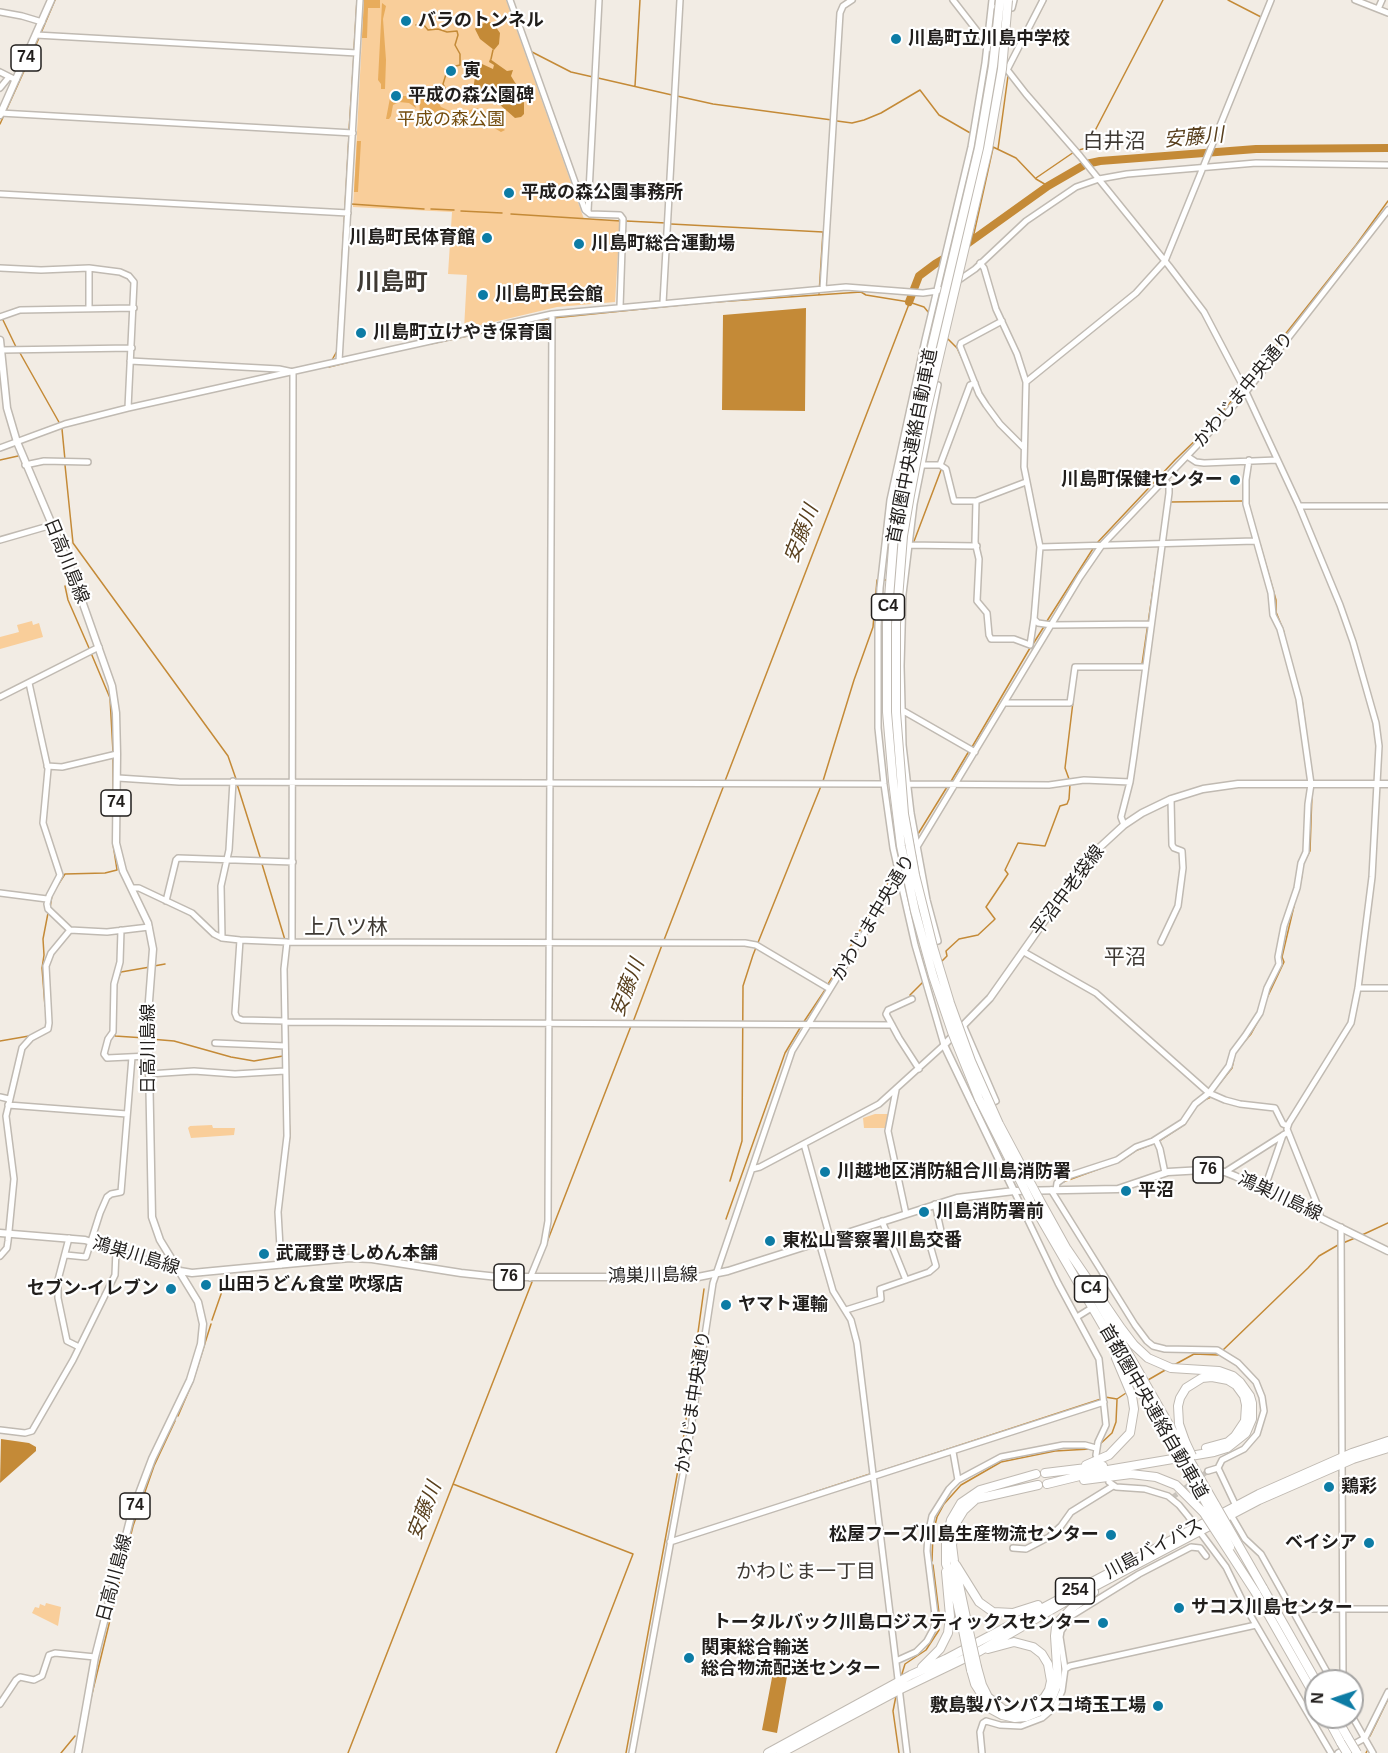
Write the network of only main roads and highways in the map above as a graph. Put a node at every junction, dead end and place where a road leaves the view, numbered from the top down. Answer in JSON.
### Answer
{"nodes":[{"id":1,"x":51,"y":0,"type":"edge"},
{"id":2,"x":1000,"y":0,"type":"edge"},
{"id":3,"x":1008,"y":0,"type":"edge"},
{"id":4,"x":0,"y":114,"type":"edge"},
{"id":5,"x":0,"y":340,"type":"edge"},
{"id":6,"x":1,"y":350,"type":"edge"},
{"id":7,"x":1388,"y":784,"type":"edge"},
{"id":8,"x":1014,"y":1191,"type":"junction"},
{"id":9,"x":1035,"y":1200,"type":"junction"},
{"id":10,"x":0,"y":1233,"type":"edge"},
{"id":11,"x":1388,"y":1251,"type":"edge"},
{"id":12,"x":180,"y":1271,"type":"junction"},
{"id":13,"x":1098,"y":1304,"type":"junction"},
{"id":14,"x":1113,"y":1344,"type":"junction"},
{"id":15,"x":1141,"y":1384,"type":"junction"},
{"id":16,"x":1388,"y":1441,"type":"edge"},
{"id":17,"x":1178,"y":1442,"type":"junction"},
{"id":18,"x":1388,"y":1448,"type":"edge"},
{"id":19,"x":1341,"y":1461,"type":"junction"},
{"id":20,"x":1192,"y":1466,"type":"junction"},
{"id":21,"x":1076,"y":1468,"type":"junction"},
{"id":22,"x":1045,"y":1473,"type":"dead end"},
{"id":23,"x":1036,"y":1474,"type":"dead end"},
{"id":24,"x":1059,"y":1482,"type":"junction"},
{"id":25,"x":1047,"y":1484,"type":"dead end"},
{"id":26,"x":1038,"y":1485,"type":"dead end"},
{"id":27,"x":1212,"y":1508,"type":"junction"},
{"id":28,"x":1197,"y":1529,"type":"junction"},
{"id":29,"x":950,"y":1562,"type":"junction"},
{"id":30,"x":1122,"y":1573,"type":"junction"},
{"id":31,"x":1259,"y":1590,"type":"junction"},
{"id":32,"x":1054,"y":1601,"type":"junction"},
{"id":33,"x":978,"y":1652,"type":"junction"},
{"id":34,"x":974,"y":1669,"type":"junction"},
{"id":35,"x":1308,"y":1669,"type":"edge"},
{"id":36,"x":911,"y":1675,"type":"junction"},
{"id":37,"x":1304,"y":1675,"type":"edge"},
{"id":38,"x":899,"y":1687,"type":"junction"},
{"id":39,"x":1336,"y":1729,"type":"edge"},
{"id":40,"x":1341,"y":1729,"type":"edge"},
{"id":41,"x":1345,"y":1740,"type":"junction"},
{"id":42,"x":78,"y":1753,"type":"edge"},
{"id":43,"x":768,"y":1753,"type":"edge"},
{"id":44,"x":781,"y":1753,"type":"edge"},
{"id":45,"x":1347,"y":1753,"type":"edge"},
{"id":46,"x":1357,"y":1753,"type":"edge"}],
"edges":[{"from":1,"to":4,"type":"main road","number":"74"},
{"from":2,"to":9,"type":"highway","name":"首都圏中央連絡自動車道","number":"C4","bridge":true},
{"from":3,"to":9,"type":"highway","name":"首都圏中央連絡自動車道","number":"C4","bridge":true},
{"from":5,"to":6,"type":"main road","name":"日高川島線","number":"74"},
{"from":6,"to":12,"type":"main road","name":"日高川島線","number":"74"},
{"from":7,"to":8,"type":"main road","name":"平沼中老袋線"},
{"from":8,"to":11,"type":"main road","name":"鴻巣川島線","number":"76"},
{"from":8,"to":12,"type":"main road","name":"鴻巣川島線","number":"76"},
{"from":9,"to":13,"type":"highway","name":"首都圏中央連絡自動車道","number":"C4"},
{"from":9,"to":13,"type":"highway","name":"首都圏中央連絡自動車道","number":"C4"},
{"from":10,"to":12,"type":"main road","name":"鴻巣川島線","number":"76"},
{"from":12,"to":42,"type":"main road","name":"日高川島線","number":"74"},
{"from":13,"to":14,"type":"highway","name":"首都圏中央連絡自動車道","number":"C4"},
{"from":13,"to":15,"type":"highway","name":"首都圏中央連絡自動車道","number":"C4"},
{"from":13,"to":24,"type":"highway"},
{"from":14,"to":15,"type":"highway","name":"首都圏中央連絡自動車道","number":"C4"},
{"from":14,"to":21,"type":"highway"},
{"from":15,"to":17,"type":"highway","name":"首都圏中央連絡自動車道","number":"C4"},
{"from":16,"to":19,"type":"highway","name":"川島バイパス","number":"254"},
{"from":17,"to":20,"type":"highway","bridge":true},
{"from":17,"to":20,"type":"highway","name":"首都圏中央連絡自動車道","number":"C4","bridge":true},
{"from":17,"to":21,"type":"highway"},
{"from":18,"to":19,"type":"highway","name":"川島バイパス","number":"254"},
{"from":19,"to":28,"type":"highway","name":"川島バイパス","number":"254"},
{"from":19,"to":28,"type":"highway","name":"川島バイパス","number":"254"},
{"from":20,"to":27,"type":"highway","name":"首都圏中央連絡自動車道","number":"C4"},
{"from":21,"to":22,"type":"highway"},
{"from":23,"to":29,"type":"highway"},
{"from":24,"to":25,"type":"highway"},
{"from":24,"to":27,"type":"highway"},
{"from":26,"to":29,"type":"highway"},
{"from":27,"to":31,"type":"highway","bridge":true},
{"from":27,"to":31,"type":"highway","name":"首都圏中央連絡自動車道","number":"C4","bridge":true},
{"from":28,"to":30,"type":"highway","name":"川島バイパス","number":"254"},
{"from":28,"to":32,"type":"highway","name":"川島バイパス","number":"254"},
{"from":29,"to":32,"type":"highway"},
{"from":29,"to":34,"type":"highway","bridge":true},
{"from":29,"to":36,"type":"highway"},
{"from":30,"to":33,"type":"highway","name":"川島バイパス","number":"254"},
{"from":30,"to":34,"type":"highway"},
{"from":31,"to":35,"type":"highway","name":"首都圏中央連絡自動車道","number":"C4"},
{"from":31,"to":37,"type":"highway","name":"首都圏中央連絡自動車道","number":"C4"},
{"from":32,"to":36,"type":"highway","name":"川島バイパス","number":"254"},
{"from":33,"to":34,"type":"highway"},
{"from":33,"to":38,"type":"highway","name":"川島バイパス","number":"254"},
{"from":36,"to":38,"type":"highway","name":"川島バイパス","number":"254"},
{"from":38,"to":43,"type":"highway","name":"川島バイパス","number":"254"},
{"from":38,"to":44,"type":"highway","name":"川島バイパス","number":"254"},
{"from":39,"to":41,"type":"highway"},
{"from":40,"to":41,"type":"highway"},
{"from":41,"to":45,"type":"highway","bridge":true},
{"from":41,"to":46,"type":"highway","bridge":true}]}
